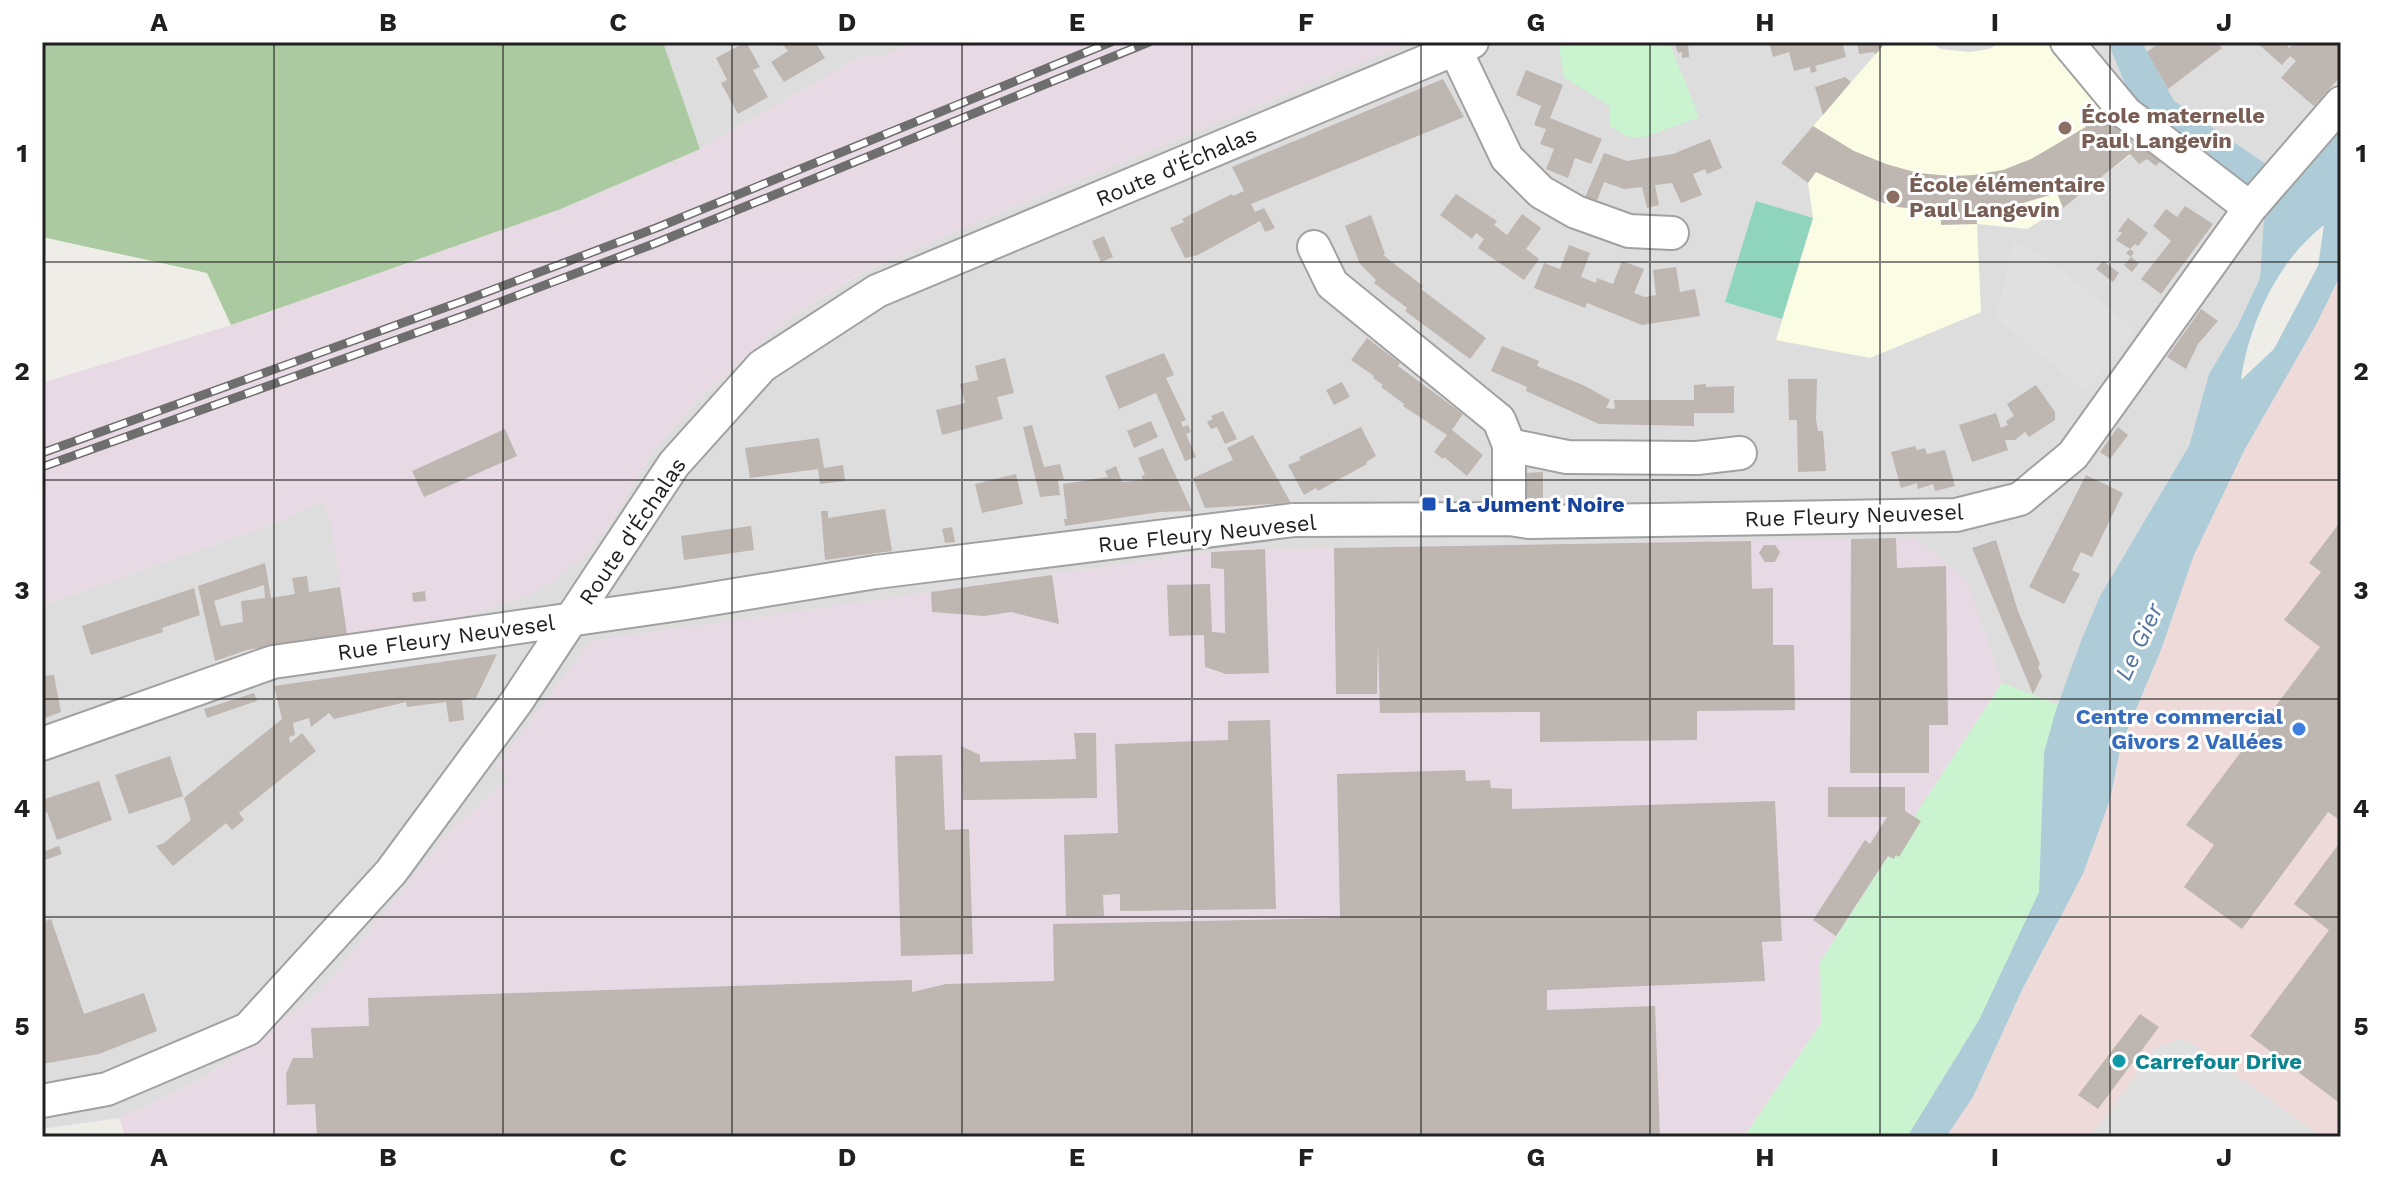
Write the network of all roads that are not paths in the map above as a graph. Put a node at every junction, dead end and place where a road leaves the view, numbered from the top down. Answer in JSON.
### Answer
{"nodes":[{"id":1,"x":2067,"y":42,"type":"edge"},
{"id":2,"x":1464,"y":45,"type":"edge"},
{"id":3,"x":2341,"y":103,"type":"edge"},
{"id":4,"x":2250,"y":208,"type":"junction"},
{"id":5,"x":1672,"y":233,"type":"dead end"},
{"id":6,"x":1314,"y":247,"type":"dead end"},
{"id":7,"x":1509,"y":445,"type":"junction"},
{"id":8,"x":1740,"y":453,"type":"dead end"},
{"id":9,"x":1509,"y":519,"type":"junction"},
{"id":10,"x":573,"y":619,"type":"junction"},
{"id":11,"x":42,"y":744,"type":"edge"},
{"id":12,"x":42,"y":1101,"type":"edge"}],
"edges":[{"from":1,"to":4,"type":"street"},
{"from":2,"to":5,"type":"street"},
{"from":2,"to":10,"type":"street","name":"Route d'Échalas"},
{"from":3,"to":4,"type":"street","name":"Rue Fleury Neuvesel"},
{"from":4,"to":9,"type":"street","name":"Rue Fleury Neuvesel"},
{"from":6,"to":7,"type":"street"},
{"from":7,"to":8,"type":"street"},
{"from":7,"to":9,"type":"street"},
{"from":9,"to":10,"type":"street","name":"Rue Fleury Neuvesel"},
{"from":10,"to":11,"type":"street","name":"Rue Fleury Neuvesel"},
{"from":10,"to":12,"type":"street","name":"Route d'Échalas"}]}
